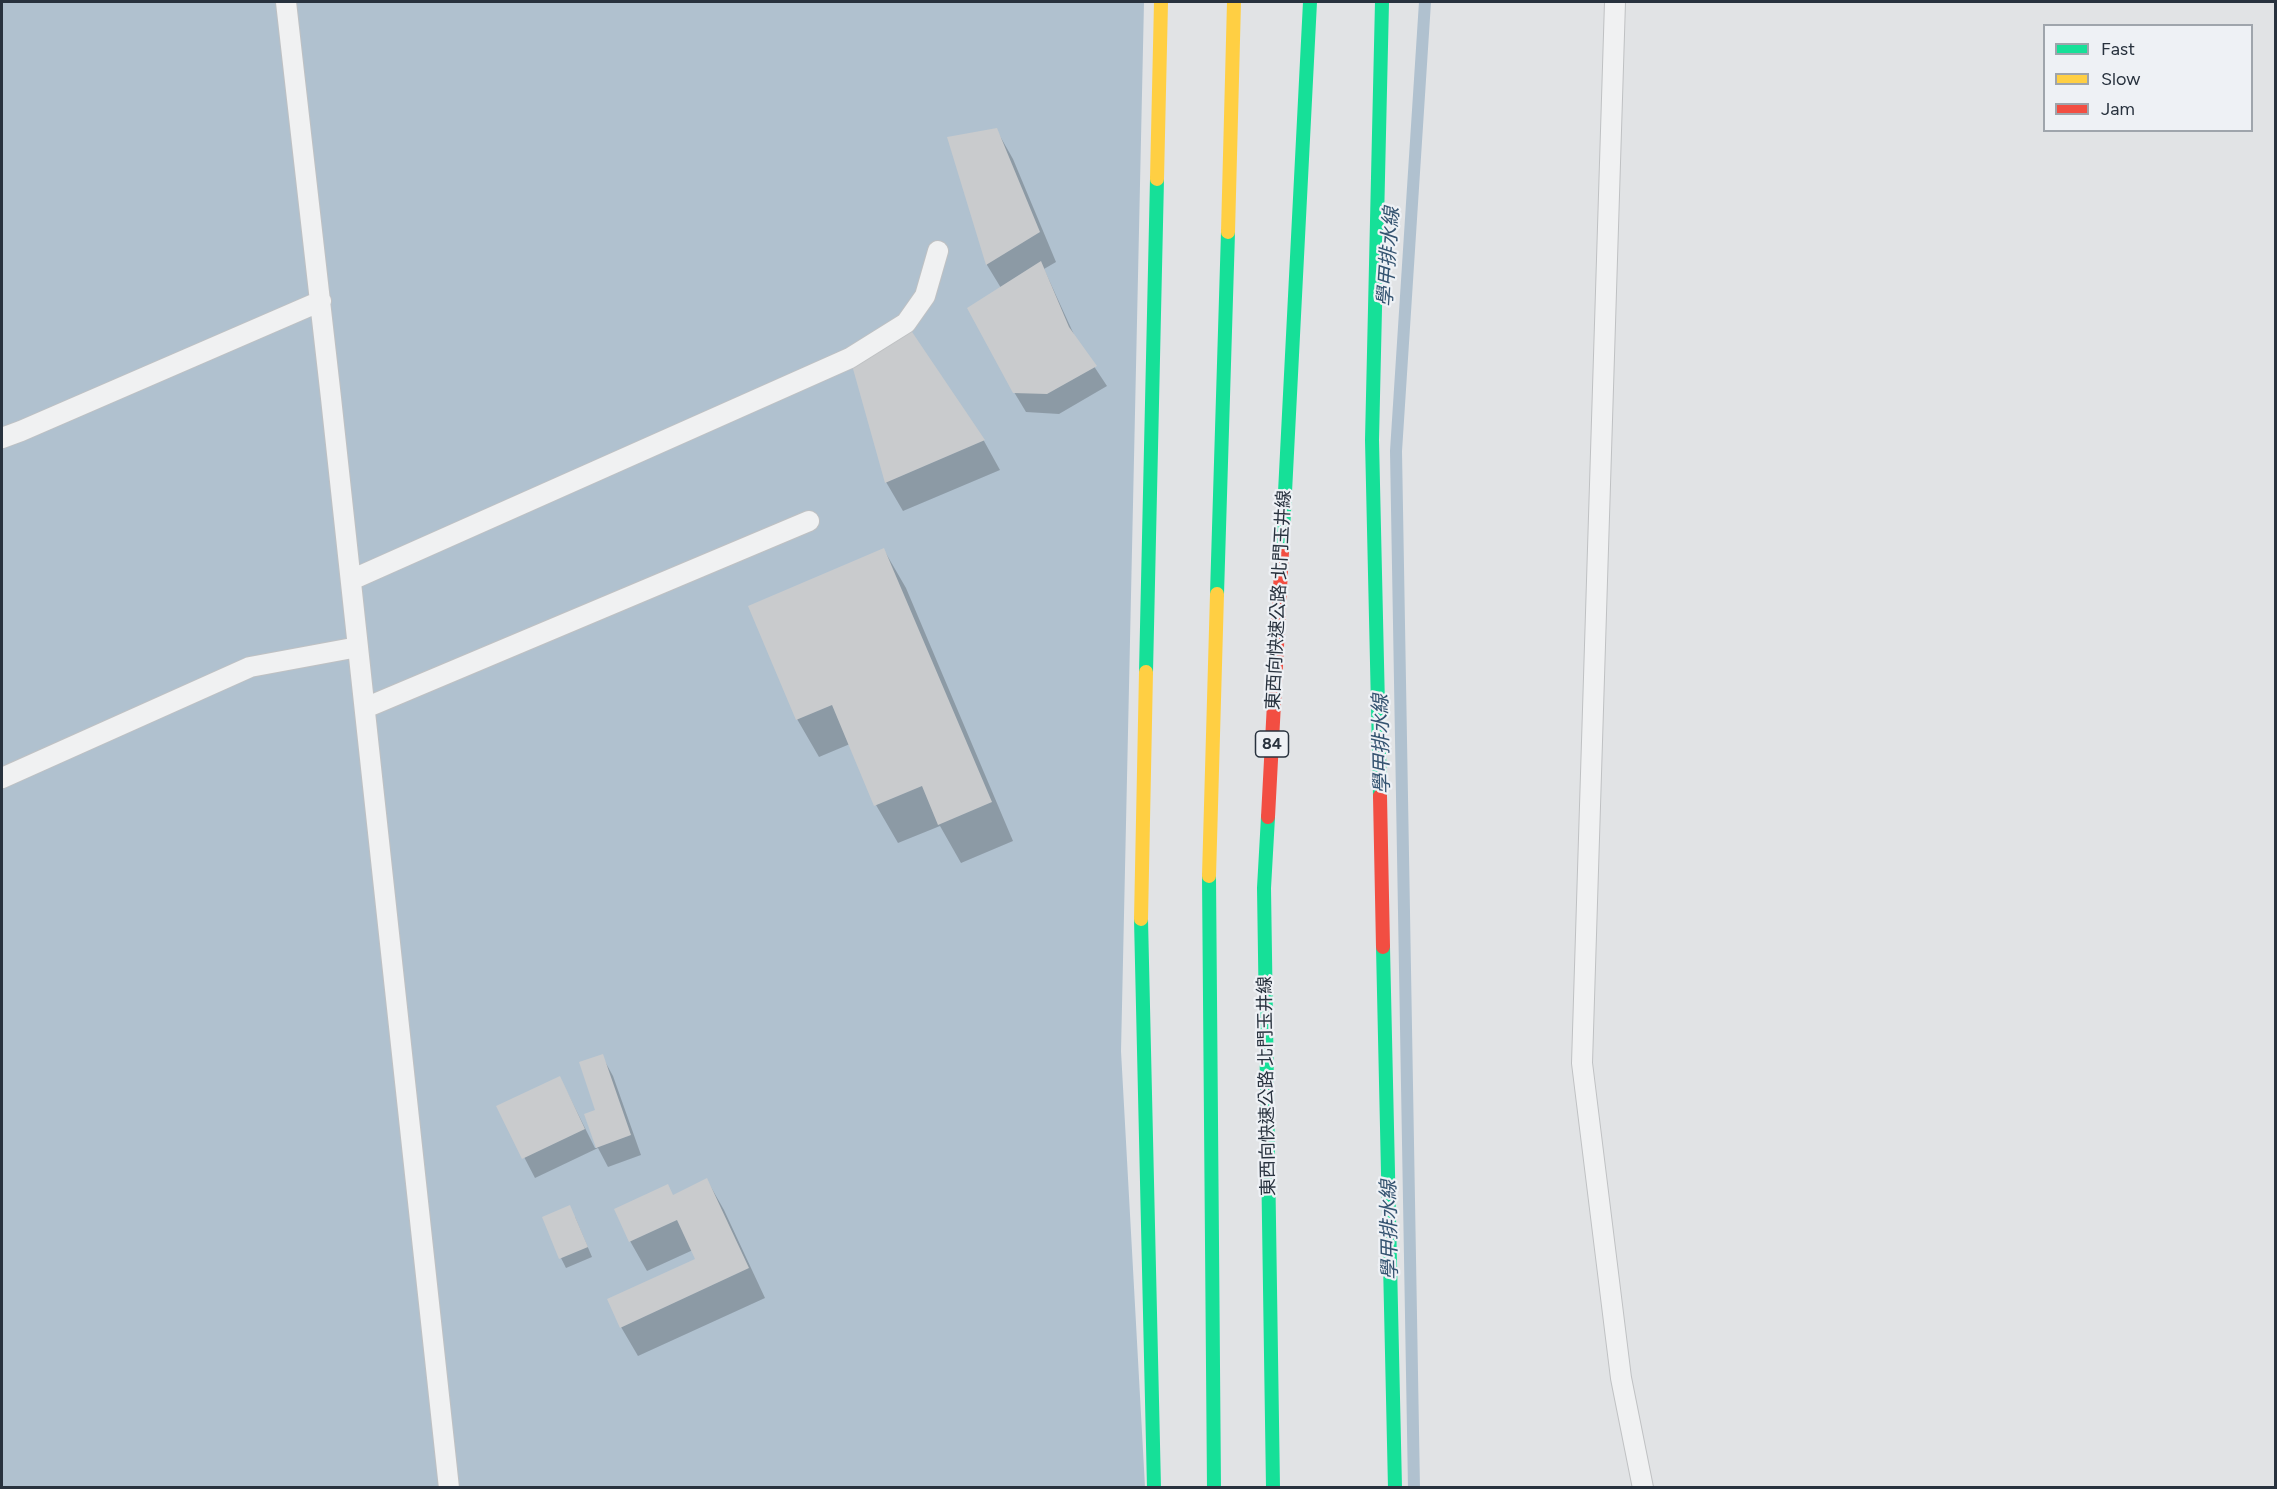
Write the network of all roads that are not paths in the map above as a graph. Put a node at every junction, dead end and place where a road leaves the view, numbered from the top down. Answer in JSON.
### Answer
{"nodes":[{"id":1,"x":286,"y":2,"type":"edge"},
{"id":2,"x":1161,"y":2,"type":"edge"},
{"id":3,"x":1234,"y":2,"type":"edge"},
{"id":4,"x":1310,"y":2,"type":"edge"},
{"id":5,"x":1382,"y":2,"type":"edge"},
{"id":6,"x":1615,"y":2,"type":"edge"},
{"id":7,"x":938,"y":251,"type":"dead end"},
{"id":8,"x":321,"y":301,"type":"junction"},
{"id":9,"x":2,"y":438,"type":"edge"},
{"id":10,"x":809,"y":521,"type":"dead end"},
{"id":11,"x":351,"y":580,"type":"junction"},
{"id":12,"x":358,"y":647,"type":"junction"},
{"id":13,"x":365,"y":708,"type":"junction"},
{"id":14,"x":2,"y":778,"type":"edge"},
{"id":15,"x":449,"y":1488,"type":"edge"},
{"id":16,"x":1154,"y":1488,"type":"edge"},
{"id":17,"x":1214,"y":1488,"type":"edge"},
{"id":18,"x":1273,"y":1488,"type":"edge"},
{"id":19,"x":1395,"y":1488,"type":"edge"},
{"id":20,"x":1643,"y":1488,"type":"edge"}],
"edges":[{"from":1,"to":8,"type":"lane"},
{"from":2,"to":16,"type":"main road"},
{"from":3,"to":17,"type":"main road"},
{"from":4,"to":18,"type":"main road","name":"東西向快速公路 北門玉井線","number":"84"},
{"from":5,"to":19,"type":"main road"},
{"from":6,"to":20,"type":"lane"},
{"from":7,"to":11,"type":"lane"},
{"from":8,"to":9,"type":"lane"},
{"from":8,"to":11,"type":"lane"},
{"from":10,"to":13,"type":"lane"},
{"from":11,"to":12,"type":"lane"},
{"from":12,"to":13,"type":"lane"},
{"from":12,"to":14,"type":"lane"},
{"from":13,"to":15,"type":"lane"}]}
